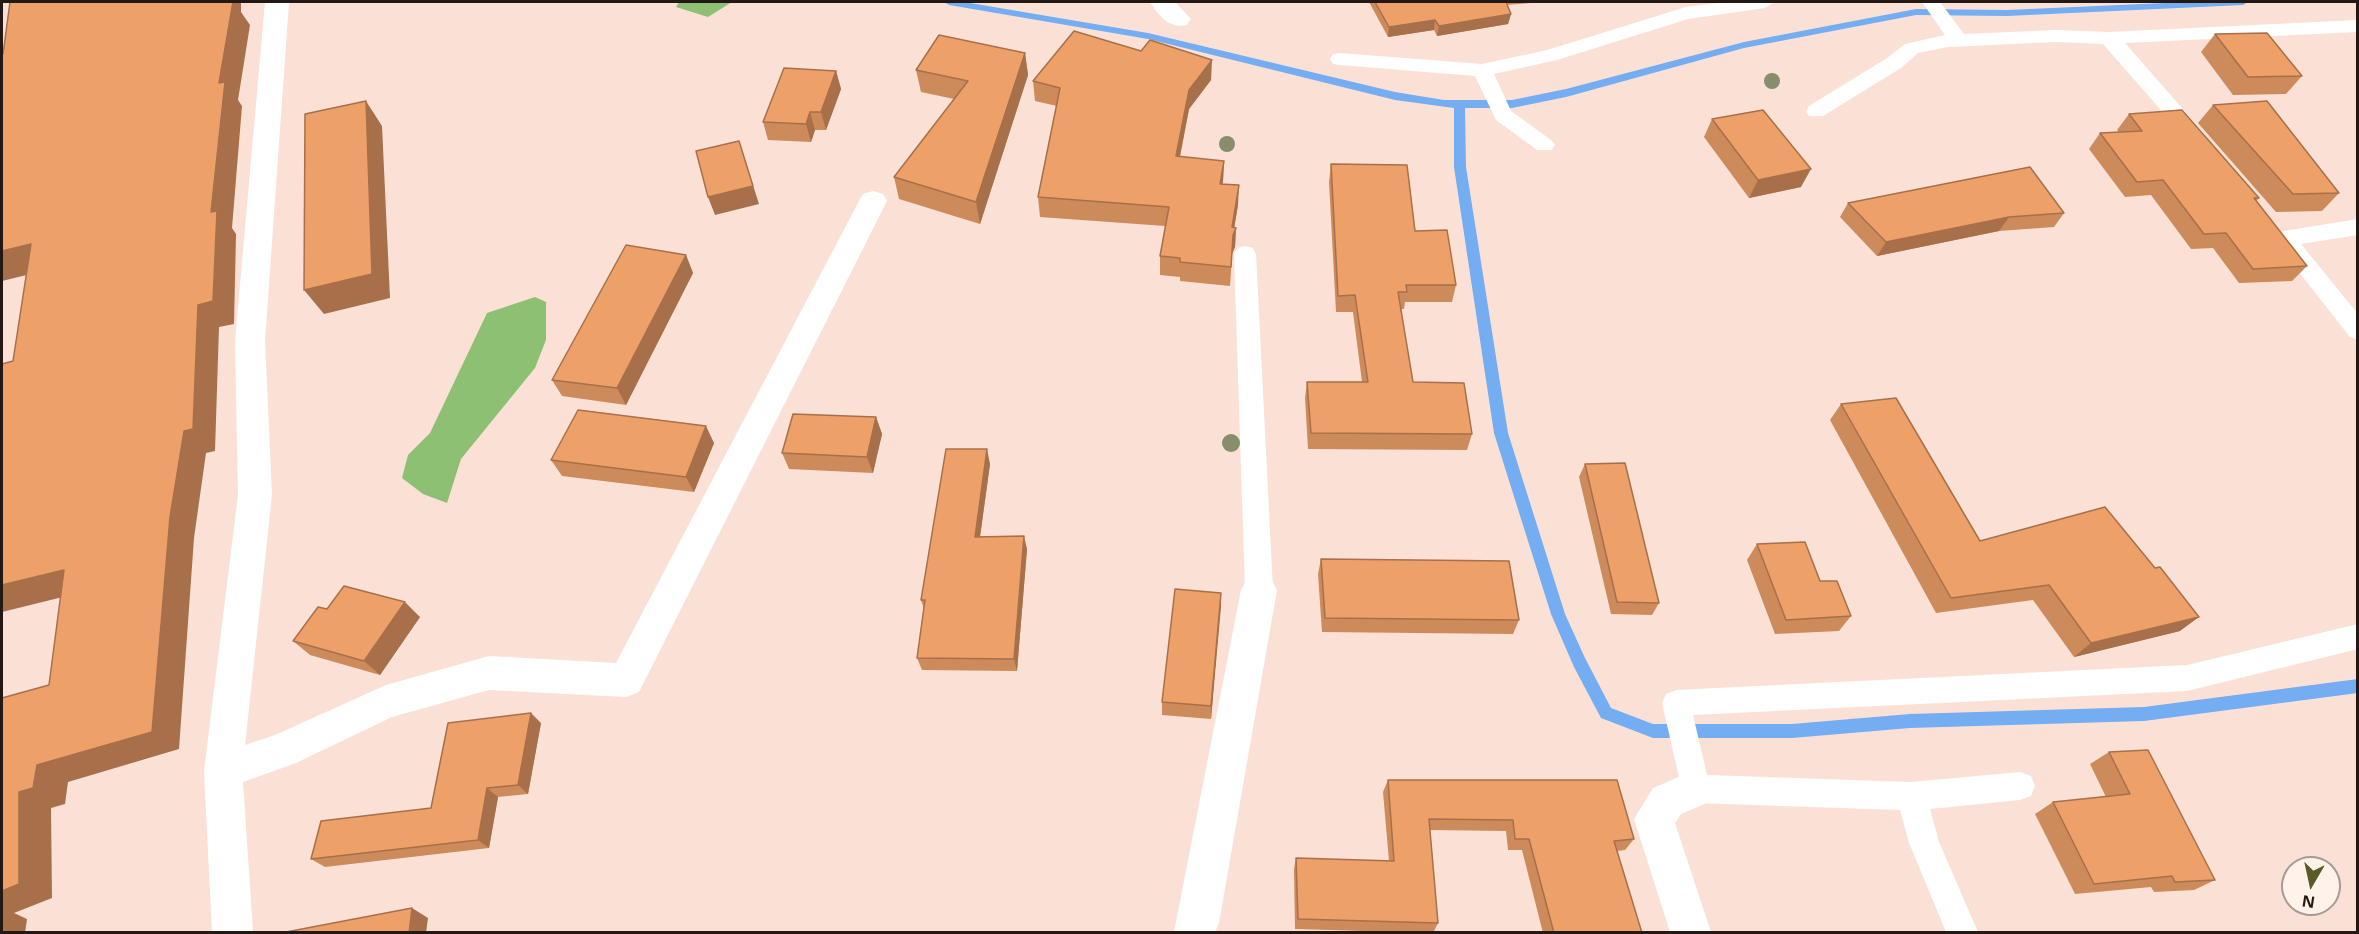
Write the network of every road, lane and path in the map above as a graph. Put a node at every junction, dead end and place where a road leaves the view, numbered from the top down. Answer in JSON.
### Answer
{"nodes":[{"id":1,"x":277,"y":2,"type":"edge"},
{"id":2,"x":1765,"y":2,"type":"edge"},
{"id":3,"x":1931,"y":2,"type":"edge"},
{"id":4,"x":1682,"y":7,"type":"edge"},
{"id":5,"x":2358,"y":26,"type":"edge"},
{"id":6,"x":1953,"y":34,"type":"junction"},
{"id":7,"x":2109,"y":38,"type":"junction"},
{"id":8,"x":1340,"y":59,"type":"dead end"},
{"id":9,"x":1482,"y":70,"type":"junction"},
{"id":10,"x":1816,"y":111,"type":"dead end"},
{"id":11,"x":1544,"y":145,"type":"dead end"},
{"id":12,"x":2207,"y":150,"type":"edge"},
{"id":13,"x":873,"y":201,"type":"dead end"},
{"id":14,"x":2358,"y":227,"type":"edge"},
{"id":15,"x":1245,"y":254,"type":"dead end"},
{"id":16,"x":2358,"y":331,"type":"edge"},
{"id":17,"x":1259,"y":590,"type":"joint"},
{"id":18,"x":2358,"y":636,"type":"edge"},
{"id":19,"x":223,"y":771,"type":"junction"},
{"id":20,"x":1690,"y":772,"type":"junction"},
{"id":21,"x":2020,"y":786,"type":"dead end"},
{"id":22,"x":1911,"y":796,"type":"junction"},
{"id":23,"x":232,"y":933,"type":"edge"},
{"id":24,"x":1194,"y":933,"type":"edge"},
{"id":25,"x":1690,"y":933,"type":"edge"},
{"id":26,"x":1962,"y":933,"type":"edge"}],
"edges":[{"from":1,"to":19,"type":"street"},
{"from":2,"to":4,"type":"lane"},
{"from":3,"to":6,"type":"lane"},
{"from":4,"to":9,"type":"lane"},
{"from":5,"to":7,"type":"lane"},
{"from":6,"to":7,"type":"lane"},
{"from":6,"to":10,"type":"lane"},
{"from":7,"to":12,"type":"lane"},
{"from":8,"to":9,"type":"lane"},
{"from":9,"to":11,"type":"lane"},
{"from":13,"to":19,"type":"street"},
{"from":14,"to":16,"type":"lane"},
{"from":15,"to":17,"type":"lane"},
{"from":17,"to":24,"type":"street"},
{"from":18,"to":20,"type":"lane"},
{"from":19,"to":23,"type":"street"},
{"from":20,"to":22,"type":"lane"},
{"from":20,"to":25,"type":"street"},
{"from":21,"to":22,"type":"lane"},
{"from":22,"to":26,"type":"lane"}]}
